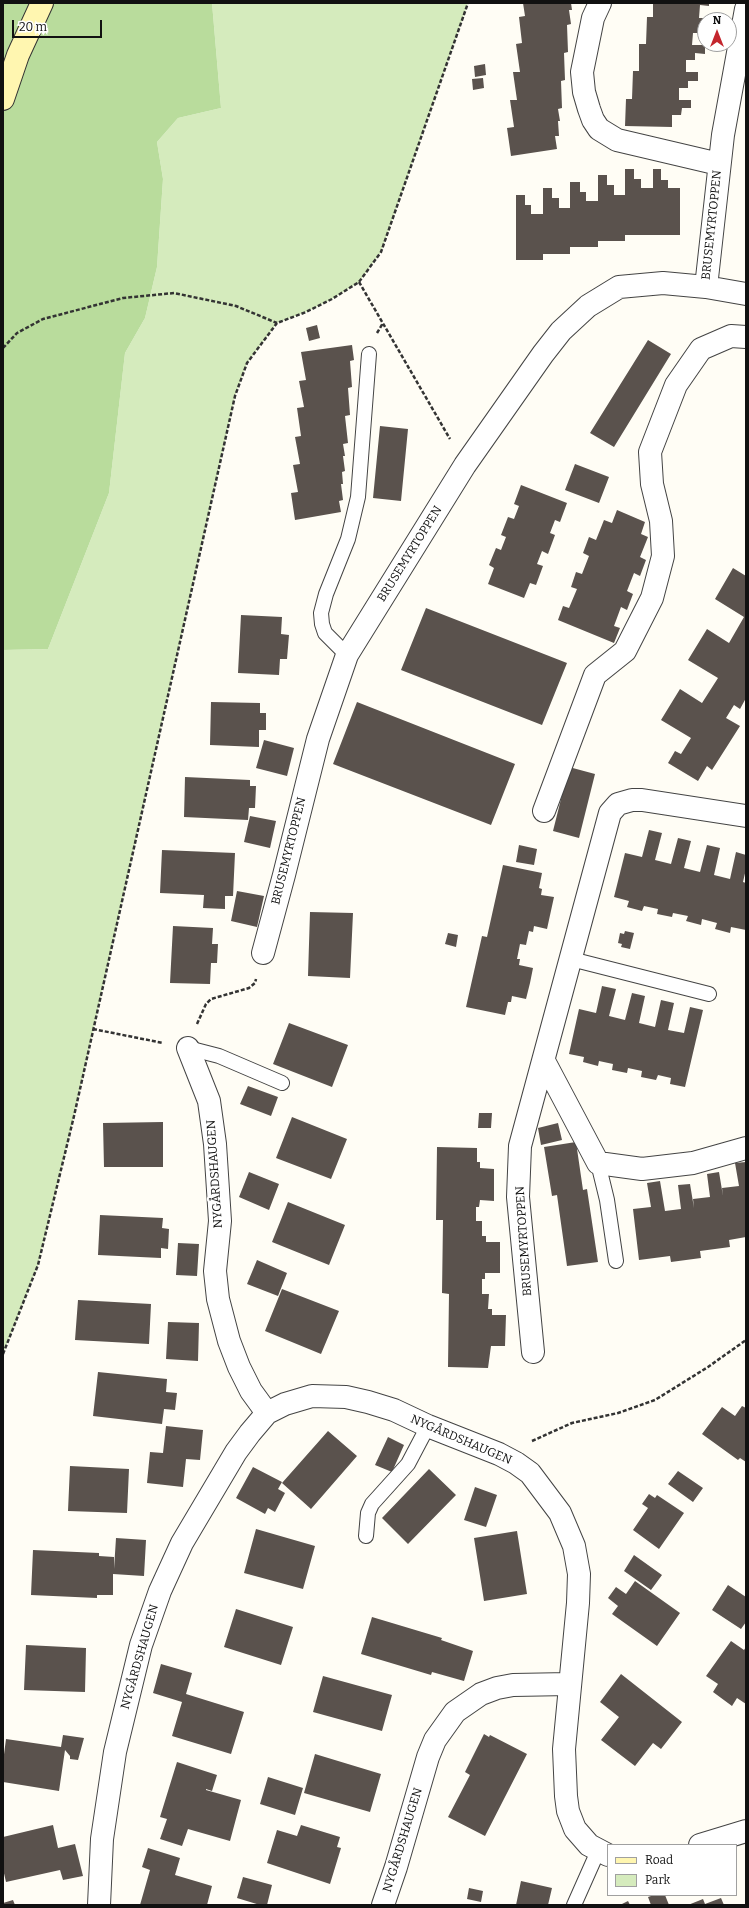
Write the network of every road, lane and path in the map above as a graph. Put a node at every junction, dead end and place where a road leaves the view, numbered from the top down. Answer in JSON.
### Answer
{"nodes":[{"id":1,"x":42,"y":3,"type":"edge"},
{"id":2,"x":468,"y":3,"type":"edge"},
{"id":3,"x":600,"y":3,"type":"edge"},
{"id":4,"x":746,"y":9,"type":"edge"},
{"id":5,"x":3,"y":98,"type":"edge"},
{"id":6,"x":719,"y":164,"type":"junction"},
{"id":7,"x":359,"y":282,"type":"junction"},
{"id":8,"x":706,"y":287,"type":"junction"},
{"id":9,"x":746,"y":294,"type":"edge"},
{"id":10,"x":277,"y":323,"type":"junction"},
{"id":11,"x":746,"y":337,"type":"edge"},
{"id":12,"x":3,"y":348,"type":"edge"},
{"id":13,"x":369,"y":354,"type":"dead end"},
{"id":14,"x":465,"y":465,"type":"junction"},
{"id":15,"x":347,"y":655,"type":"junction"},
{"id":16,"x":544,"y":811,"type":"dead end"},
{"id":17,"x":746,"y":816,"type":"edge"},
{"id":18,"x":263,"y":953,"type":"joint"},
{"id":19,"x":571,"y":959,"type":"junction"},
{"id":20,"x":709,"y":994,"type":"dead end"},
{"id":21,"x":93,"y":1029,"type":"junction"},
{"id":22,"x":188,"y":1048,"type":"junction"},
{"id":23,"x":544,"y":1061,"type":"junction"},
{"id":24,"x":282,"y":1083,"type":"dead end"},
{"id":25,"x":746,"y":1148,"type":"edge"},
{"id":26,"x":598,"y":1163,"type":"junction"},
{"id":27,"x":616,"y":1261,"type":"dead end"},
{"id":28,"x":746,"y":1340,"type":"edge"},
{"id":29,"x":533,"y":1352,"type":"dead end"},
{"id":30,"x":3,"y":1354,"type":"edge"},
{"id":31,"x":267,"y":1414,"type":"junction"},
{"id":32,"x":428,"y":1426,"type":"junction"},
{"id":33,"x":499,"y":1454,"type":"junction"},
{"id":34,"x":366,"y":1536,"type":"dead end"},
{"id":35,"x":570,"y":1684,"type":"junction"},
{"id":36,"x":746,"y":1831,"type":"edge"},
{"id":37,"x":703,"y":1844,"type":"edge"},
{"id":38,"x":603,"y":1853,"type":"edge"},
{"id":39,"x":99,"y":1905,"type":"edge"},
{"id":40,"x":383,"y":1905,"type":"edge"},
{"id":41,"x":574,"y":1905,"type":"edge"}],
"edges":[{"from":1,"to":5,"type":"street"},
{"from":2,"to":7,"type":"path"},
{"from":3,"to":6,"type":"street","name":"BRUSEMYRTOPPEN"},
{"from":4,"to":6,"type":"street","name":"BRUSEMYRTOPPEN"},
{"from":6,"to":8,"type":"street","name":"BRUSEMYRTOPPEN"},
{"from":7,"to":10,"type":"path"},
{"from":7,"to":14,"type":"path"},
{"from":8,"to":9,"type":"street","name":"BRUSEMYRTOPPEN"},
{"from":8,"to":14,"type":"street","name":"BRUSEMYRTOPPEN"},
{"from":10,"to":12,"type":"path"},
{"from":10,"to":21,"type":"path"},
{"from":11,"to":16,"type":"street"},
{"from":13,"to":15,"type":"lane"},
{"from":14,"to":15,"type":"street","name":"BRUSEMYRTOPPEN"},
{"from":15,"to":18,"type":"street","name":"BRUSEMYRTOPPEN"},
{"from":17,"to":19,"type":"street","name":"BRUSEMYRTOPPEN"},
{"from":18,"to":22,"type":"path"},
{"from":19,"to":20,"type":"lane"},
{"from":19,"to":23,"type":"street","name":"BRUSEMYRTOPPEN"},
{"from":21,"to":22,"type":"path"},
{"from":21,"to":30,"type":"path"},
{"from":22,"to":24,"type":"lane"},
{"from":22,"to":31,"type":"street","name":"NYGÅRDSHAUGEN"},
{"from":23,"to":26,"type":"street"},
{"from":23,"to":29,"type":"street","name":"BRUSEMYRTOPPEN"},
{"from":25,"to":26,"type":"street"},
{"from":26,"to":27,"type":"lane"},
{"from":28,"to":33,"type":"path"},
{"from":31,"to":32,"type":"street","name":"NYGÅRDSHAUGEN"},
{"from":31,"to":39,"type":"street","name":"NYGÅRDSHAUGEN"},
{"from":32,"to":33,"type":"street","name":"NYGÅRDSHAUGEN"},
{"from":32,"to":34,"type":"lane"},
{"from":33,"to":35,"type":"street","name":"NYGÅRDSHAUGEN"},
{"from":35,"to":38,"type":"street","name":"NYGÅRDSHAUGEN"},
{"from":35,"to":40,"type":"street","name":"NYGÅRDSHAUGEN"},
{"from":36,"to":37,"type":"street"},
{"from":38,"to":41,"type":"lane"}]}
